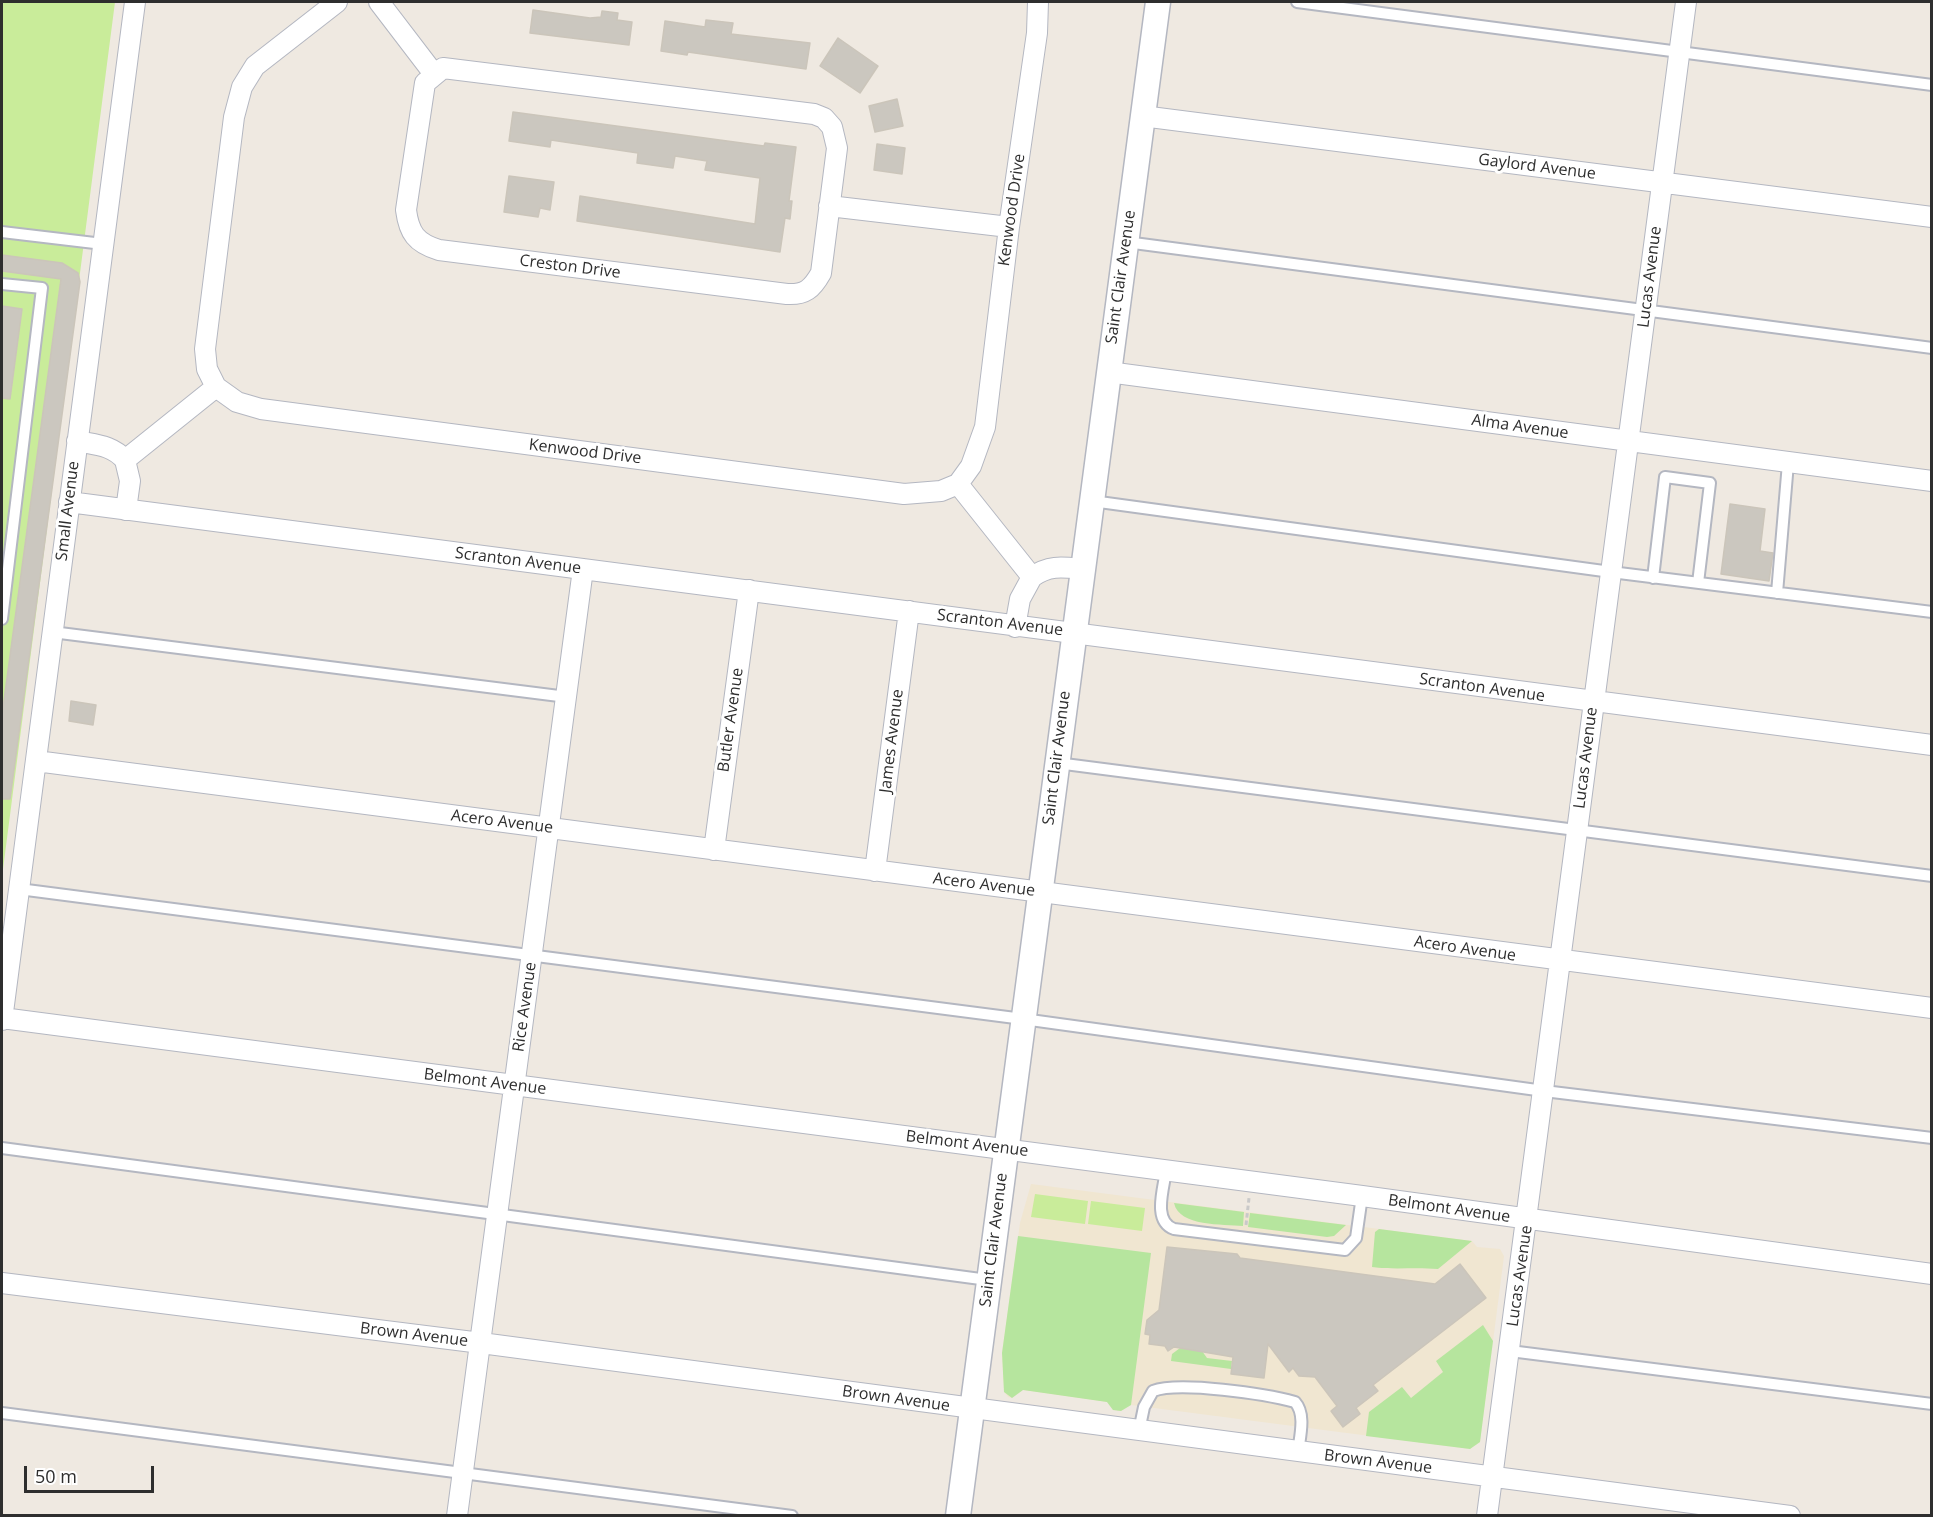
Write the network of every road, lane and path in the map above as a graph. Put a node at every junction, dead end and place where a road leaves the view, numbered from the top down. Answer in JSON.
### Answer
{"nodes":[{"id":1,"x":135,"y":2,"type":"edge"},
{"id":2,"x":337,"y":2,"type":"edge"},
{"id":3,"x":379,"y":2,"type":"edge"},
{"id":4,"x":1038,"y":2,"type":"edge"},
{"id":5,"x":1158,"y":2,"type":"edge"},
{"id":6,"x":1297,"y":2,"type":"edge"},
{"id":7,"x":1686,"y":2,"type":"edge"},
{"id":8,"x":1680,"y":51,"type":"junction"},
{"id":9,"x":434,"y":74,"type":"junction"},
{"id":10,"x":1932,"y":84,"type":"edge"},
{"id":11,"x":1142,"y":116,"type":"junction"},
{"id":12,"x":1661,"y":184,"type":"junction"},
{"id":13,"x":829,"y":206,"type":"junction"},
{"id":14,"x":1932,"y":217,"type":"edge"},
{"id":15,"x":1009,"y":227,"type":"junction"},
{"id":16,"x":2,"y":232,"type":"edge"},
{"id":17,"x":1125,"y":242,"type":"junction"},
{"id":18,"x":103,"y":244,"type":"junction"},
{"id":19,"x":2,"y":284,"type":"edge"},
{"id":20,"x":1646,"y":311,"type":"junction"},
{"id":21,"x":1932,"y":348,"type":"edge"},
{"id":22,"x":1108,"y":372,"type":"junction"},
{"id":23,"x":216,"y":387,"type":"junction"},
{"id":24,"x":77,"y":441,"type":"junction"},
{"id":25,"x":1627,"y":442,"type":"junction"},
{"id":26,"x":125,"y":460,"type":"junction"},
{"id":27,"x":1788,"y":463,"type":"junction"},
{"id":28,"x":1932,"y":482,"type":"edge"},
{"id":29,"x":958,"y":484,"type":"junction"},
{"id":30,"x":1091,"y":501,"type":"junction"},
{"id":31,"x":69,"y":502,"type":"junction"},
{"id":32,"x":126,"y":510,"type":"junction"},
{"id":33,"x":2,"y":527,"type":"edge"},
{"id":34,"x":13,"y":529,"type":"junction"},
{"id":35,"x":583,"y":569,"type":"junction"},
{"id":36,"x":1082,"y":569,"type":"junction"},
{"id":37,"x":1611,"y":572,"type":"junction"},
{"id":38,"x":1032,"y":577,"type":"junction"},
{"id":39,"x":1653,"y":578,"type":"junction"},
{"id":40,"x":1698,"y":583,"type":"junction"},
{"id":41,"x":749,"y":590,"type":"junction"},
{"id":42,"x":1777,"y":593,"type":"junction"},
{"id":43,"x":909,"y":611,"type":"junction"},
{"id":44,"x":1932,"y":612,"type":"edge"},
{"id":45,"x":2,"y":620,"type":"edge"},
{"id":46,"x":1016,"y":627,"type":"junction"},
{"id":47,"x":52,"y":632,"type":"junction"},
{"id":48,"x":1074,"y":632,"type":"junction"},
{"id":49,"x":567,"y":697,"type":"junction"},
{"id":50,"x":1594,"y":703,"type":"junction"},
{"id":51,"x":1932,"y":745,"type":"edge"},
{"id":52,"x":36,"y":761,"type":"junction"},
{"id":53,"x":1057,"y":763,"type":"junction"},
{"id":54,"x":548,"y":828,"type":"junction"},
{"id":55,"x":1577,"y":832,"type":"junction"},
{"id":56,"x":714,"y":850,"type":"junction"},
{"id":57,"x":875,"y":871,"type":"junction"},
{"id":58,"x":1932,"y":876,"type":"edge"},
{"id":59,"x":19,"y":889,"type":"junction"},
{"id":60,"x":1040,"y":892,"type":"junction"},
{"id":61,"x":532,"y":955,"type":"junction"},
{"id":62,"x":1560,"y":962,"type":"junction"},
{"id":63,"x":1932,"y":1008,"type":"edge"},
{"id":64,"x":2,"y":1019,"type":"edge"},
{"id":65,"x":1023,"y":1019,"type":"junction"},
{"id":66,"x":514,"y":1086,"type":"junction"},
{"id":67,"x":1544,"y":1091,"type":"junction"},
{"id":68,"x":1932,"y":1138,"type":"edge"},
{"id":69,"x":2,"y":1148,"type":"edge"},
{"id":70,"x":1006,"y":1149,"type":"junction"},
{"id":71,"x":1166,"y":1170,"type":"junction"},
{"id":72,"x":1251,"y":1182,"type":"junction"},
{"id":73,"x":1362,"y":1196,"type":"junction"},
{"id":74,"x":498,"y":1214,"type":"junction"},
{"id":75,"x":1527,"y":1221,"type":"junction"},
{"id":76,"x":1244,"y":1238,"type":"junction"},
{"id":77,"x":1932,"y":1274,"type":"edge"},
{"id":78,"x":988,"y":1280,"type":"junction"},
{"id":79,"x":2,"y":1283,"type":"edge"},
{"id":80,"x":481,"y":1343,"type":"junction"},
{"id":81,"x":1510,"y":1351,"type":"junction"},
{"id":82,"x":1932,"y":1404,"type":"edge"},
{"id":83,"x":974,"y":1409,"type":"junction"},
{"id":84,"x":2,"y":1413,"type":"edge"},
{"id":85,"x":1139,"y":1431,"type":"junction"},
{"id":86,"x":1298,"y":1452,"type":"junction"},
{"id":87,"x":462,"y":1472,"type":"junction"},
{"id":88,"x":1492,"y":1477,"type":"junction"},
{"id":89,"x":457,"y":1515,"type":"edge"},
{"id":90,"x":792,"y":1515,"type":"edge"},
{"id":91,"x":958,"y":1515,"type":"edge"},
{"id":92,"x":1487,"y":1515,"type":"edge"},
{"id":93,"x":1790,"y":1515,"type":"edge"}],
"edges":[{"from":1,"to":18,"type":"street","name":"Small Avenue"},
{"from":2,"to":23,"type":"street"},
{"from":3,"to":9,"type":"street"},
{"from":4,"to":15,"type":"street","name":"Kenwood Drive"},
{"from":5,"to":11,"type":"street","name":"Saint Clair Avenue"},
{"from":6,"to":8,"type":"lane"},
{"from":7,"to":8,"type":"street","name":"Lucas Avenue"},
{"from":8,"to":10,"type":"lane"},
{"from":8,"to":12,"type":"street","name":"Lucas Avenue"},
{"from":9,"to":13,"type":"street","name":"Creston Drive"},
{"from":9,"to":13,"type":"street","name":"Creston Drive"},
{"from":11,"to":12,"type":"street","name":"Gaylord Avenue"},
{"from":11,"to":17,"type":"street","name":"Saint Clair Avenue"},
{"from":12,"to":14,"type":"street","name":"Gaylord Avenue"},
{"from":12,"to":20,"type":"street","name":"Lucas Avenue"},
{"from":13,"to":15,"type":"street"},
{"from":15,"to":29,"type":"street","name":"Kenwood Drive"},
{"from":16,"to":18,"type":"lane"},
{"from":17,"to":20,"type":"lane"},
{"from":17,"to":22,"type":"street","name":"Saint Clair Avenue"},
{"from":18,"to":24,"type":"street","name":"Small Avenue"},
{"from":19,"to":34,"type":"lane"},
{"from":20,"to":21,"type":"lane"},
{"from":20,"to":25,"type":"street","name":"Lucas Avenue"},
{"from":22,"to":25,"type":"street","name":"Alma Avenue"},
{"from":22,"to":30,"type":"street","name":"Saint Clair Avenue"},
{"from":23,"to":26,"type":"street"},
{"from":23,"to":29,"type":"street","name":"Kenwood Drive"},
{"from":24,"to":26,"type":"street"},
{"from":24,"to":31,"type":"street","name":"Small Avenue"},
{"from":25,"to":27,"type":"street","name":"Alma Avenue"},
{"from":25,"to":37,"type":"street","name":"Lucas Avenue"},
{"from":26,"to":32,"type":"street"},
{"from":27,"to":28,"type":"street","name":"Alma Avenue"},
{"from":27,"to":42,"type":"lane"},
{"from":29,"to":38,"type":"street"},
{"from":30,"to":36,"type":"street","name":"Saint Clair Avenue"},
{"from":30,"to":37,"type":"lane"},
{"from":31,"to":32,"type":"street","name":"Scranton Avenue"},
{"from":31,"to":47,"type":"street","name":"Small Avenue"},
{"from":32,"to":35,"type":"street","name":"Scranton Avenue"},
{"from":33,"to":34,"type":"lane"},
{"from":34,"to":45,"type":"lane"},
{"from":35,"to":41,"type":"street","name":"Scranton Avenue"},
{"from":35,"to":49,"type":"street","name":"Rice Avenue"},
{"from":36,"to":38,"type":"street"},
{"from":36,"to":48,"type":"street","name":"Saint Clair Avenue"},
{"from":37,"to":39,"type":"lane"},
{"from":37,"to":50,"type":"street","name":"Lucas Avenue"},
{"from":38,"to":46,"type":"street"},
{"from":39,"to":40,"type":"lane"},
{"from":39,"to":40,"type":"lane"},
{"from":40,"to":42,"type":"lane"},
{"from":41,"to":43,"type":"street","name":"Scranton Avenue"},
{"from":41,"to":56,"type":"street","name":"Butler Avenue"},
{"from":42,"to":44,"type":"lane"},
{"from":43,"to":46,"type":"street","name":"Scranton Avenue"},
{"from":43,"to":57,"type":"street","name":"James Avenue"},
{"from":46,"to":48,"type":"street","name":"Scranton Avenue"},
{"from":47,"to":49,"type":"lane"},
{"from":47,"to":52,"type":"street","name":"Small Avenue"},
{"from":48,"to":50,"type":"street","name":"Scranton Avenue"},
{"from":48,"to":53,"type":"street","name":"Saint Clair Avenue"},
{"from":49,"to":54,"type":"street","name":"Rice Avenue"},
{"from":50,"to":51,"type":"street","name":"Scranton Avenue"},
{"from":50,"to":55,"type":"street","name":"Lucas Avenue"},
{"from":52,"to":54,"type":"street","name":"Acero Avenue"},
{"from":52,"to":59,"type":"street","name":"Small Avenue"},
{"from":53,"to":55,"type":"lane"},
{"from":53,"to":60,"type":"street","name":"Saint Clair Avenue"},
{"from":54,"to":56,"type":"street","name":"Acero Avenue"},
{"from":54,"to":61,"type":"street","name":"Rice Avenue"},
{"from":55,"to":58,"type":"lane"},
{"from":55,"to":62,"type":"street","name":"Lucas Avenue"},
{"from":56,"to":57,"type":"street","name":"Acero Avenue"},
{"from":57,"to":60,"type":"street","name":"Acero Avenue"},
{"from":59,"to":61,"type":"lane"},
{"from":59,"to":64,"type":"street","name":"Small Avenue"},
{"from":60,"to":62,"type":"street","name":"Acero Avenue"},
{"from":60,"to":65,"type":"street","name":"Saint Clair Avenue"},
{"from":61,"to":65,"type":"lane"},
{"from":61,"to":66,"type":"street","name":"Rice Avenue"},
{"from":62,"to":63,"type":"street","name":"Acero Avenue"},
{"from":62,"to":67,"type":"street","name":"Lucas Avenue"},
{"from":64,"to":66,"type":"street","name":"Belmont Avenue"},
{"from":65,"to":67,"type":"lane"},
{"from":65,"to":70,"type":"street","name":"Saint Clair Avenue"},
{"from":66,"to":70,"type":"street","name":"Belmont Avenue"},
{"from":66,"to":74,"type":"street","name":"Rice Avenue"},
{"from":67,"to":68,"type":"lane"},
{"from":67,"to":75,"type":"street","name":"Lucas Avenue"},
{"from":69,"to":74,"type":"lane"},
{"from":70,"to":71,"type":"street","name":"Belmont Avenue"},
{"from":70,"to":78,"type":"street","name":"Saint Clair Avenue"},
{"from":71,"to":72,"type":"street","name":"Belmont Avenue"},
{"from":71,"to":76,"type":"lane"},
{"from":72,"to":73,"type":"street","name":"Belmont Avenue"},
{"from":72,"to":76,"type":"path"},
{"from":73,"to":75,"type":"street","name":"Belmont Avenue"},
{"from":73,"to":76,"type":"lane"},
{"from":74,"to":78,"type":"lane"},
{"from":74,"to":80,"type":"street","name":"Rice Avenue"},
{"from":75,"to":77,"type":"street","name":"Belmont Avenue"},
{"from":75,"to":81,"type":"street","name":"Lucas Avenue"},
{"from":78,"to":83,"type":"street","name":"Saint Clair Avenue"},
{"from":79,"to":80,"type":"street","name":"Brown Avenue"},
{"from":80,"to":83,"type":"street","name":"Brown Avenue"},
{"from":80,"to":87,"type":"street","name":"Rice Avenue"},
{"from":81,"to":82,"type":"lane"},
{"from":81,"to":88,"type":"street","name":"Lucas Avenue"},
{"from":83,"to":85,"type":"street","name":"Brown Avenue"},
{"from":83,"to":91,"type":"street","name":"Saint Clair Avenue"},
{"from":84,"to":87,"type":"lane"},
{"from":85,"to":86,"type":"street","name":"Brown Avenue"},
{"from":85,"to":86,"type":"lane"},
{"from":86,"to":88,"type":"street","name":"Brown Avenue"},
{"from":87,"to":89,"type":"street","name":"Rice Avenue"},
{"from":87,"to":90,"type":"lane"},
{"from":88,"to":92,"type":"street","name":"Lucas Avenue"},
{"from":88,"to":93,"type":"street","name":"Brown Avenue"}]}
